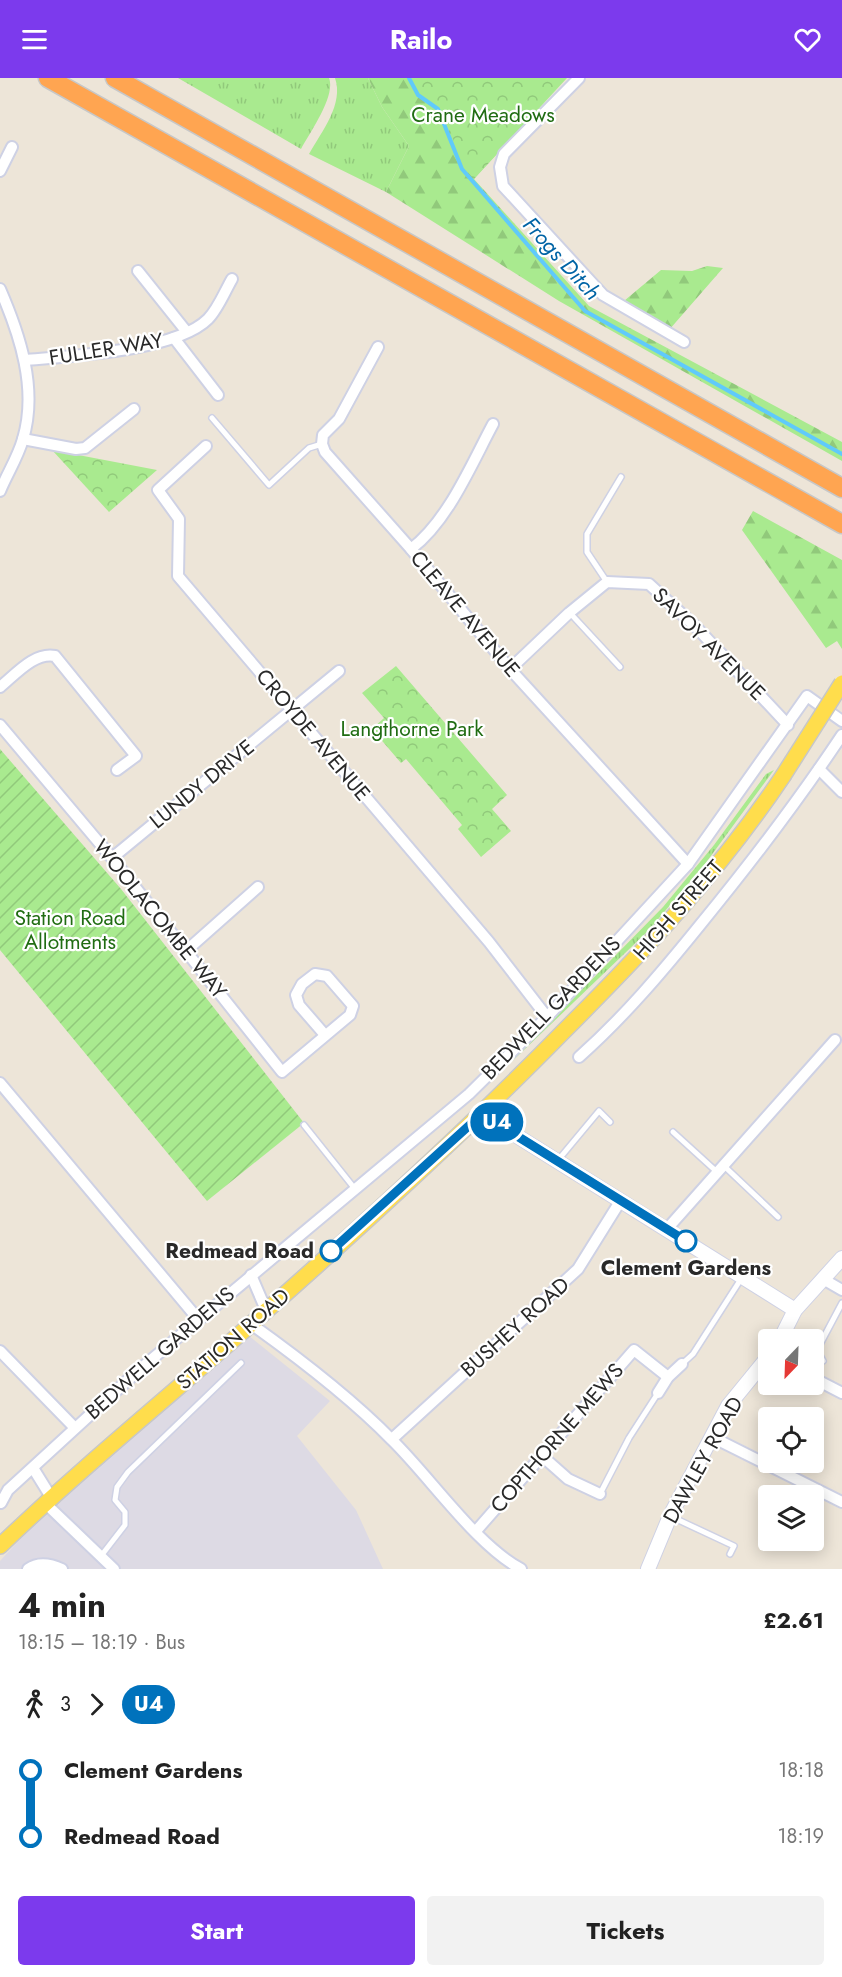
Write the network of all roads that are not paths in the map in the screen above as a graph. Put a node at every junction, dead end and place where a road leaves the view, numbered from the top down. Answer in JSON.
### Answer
{"nodes":[{"id":1,"x":48,"y":78,"type":"edge"},
{"id":2,"x":115,"y":78,"type":"edge"},
{"id":3,"x":579,"y":78,"type":"edge"},
{"id":4,"x":12,"y":147,"type":"dead end"},
{"id":5,"x":0,"y":171,"type":"edge"},
{"id":6,"x":138,"y":271,"type":"dead end"},
{"id":7,"x":232,"y":279,"type":"dead end"},
{"id":8,"x":0,"y":290,"type":"edge"},
{"id":9,"x":186,"y":331,"type":"junction"},
{"id":10,"x":174,"y":338,"type":"junction"},
{"id":11,"x":684,"y":342,"type":"dead end"},
{"id":12,"x":378,"y":347,"type":"dead end"},
{"id":13,"x":25,"y":360,"type":"junction"},
{"id":14,"x":218,"y":395,"type":"dead end"},
{"id":15,"x":134,"y":409,"type":"dead end"},
{"id":16,"x":212,"y":418,"type":"dead end"},
{"id":17,"x":493,"y":424,"type":"dead end"},
{"id":18,"x":23,"y":439,"type":"junction"},
{"id":19,"x":322,"y":444,"type":"junction"},
{"id":20,"x":206,"y":446,"type":"dead end"},
{"id":21,"x":621,"y":477,"type":"dead end"},
{"id":22,"x":842,"y":488,"type":"edge"},
{"id":23,"x":0,"y":491,"type":"edge"},
{"id":24,"x":842,"y":524,"type":"edge"},
{"id":25,"x":411,"y":549,"type":"junction"},
{"id":26,"x":607,"y":582,"type":"junction"},
{"id":27,"x":569,"y":612,"type":"junction"},
{"id":28,"x":620,"y":667,"type":"dead end"},
{"id":29,"x":510,"y":669,"type":"junction"},
{"id":30,"x":339,"y":671,"type":"dead end"},
{"id":31,"x":842,"y":683,"type":"edge"},
{"id":32,"x":0,"y":687,"type":"edge"},
{"id":33,"x":292,"y":710,"type":"junction"},
{"id":34,"x":842,"y":721,"type":"edge"},
{"id":35,"x":0,"y":725,"type":"edge"},
{"id":36,"x":788,"y":725,"type":"junction"},
{"id":37,"x":842,"y":735,"type":"edge"},
{"id":38,"x":819,"y":769,"type":"junction"},
{"id":39,"x":117,"y":770,"type":"dead end"},
{"id":40,"x":842,"y":792,"type":"edge"},
{"id":41,"x":112,"y":858,"type":"junction"},
{"id":42,"x":688,"y":864,"type":"junction"},
{"id":43,"x":258,"y":887,"type":"dead end"},
{"id":44,"x":187,"y":951,"type":"junction"},
{"id":45,"x":547,"y":1017,"type":"junction"},
{"id":46,"x":325,"y":1035,"type":"junction"},
{"id":47,"x":835,"y":1040,"type":"dead end"},
{"id":48,"x":579,"y":1057,"type":"dead end"},
{"id":49,"x":0,"y":1083,"type":"edge"},
{"id":50,"x":484,"y":1112,"type":"junction"},
{"id":51,"x":610,"y":1122,"type":"dead end"},
{"id":52,"x":304,"y":1125,"type":"dead end"},
{"id":53,"x":673,"y":1132,"type":"dead end"},
{"id":54,"x":557,"y":1161,"type":"junction"},
{"id":55,"x":720,"y":1168,"type":"junction"},
{"id":56,"x":355,"y":1189,"type":"junction"},
{"id":57,"x":621,"y":1200,"type":"junction"},
{"id":58,"x":778,"y":1217,"type":"dead end"},
{"id":59,"x":667,"y":1229,"type":"junction"},
{"id":60,"x":842,"y":1258,"type":"edge"},
{"id":61,"x":251,"y":1275,"type":"junction"},
{"id":62,"x":742,"y":1277,"type":"junction"},
{"id":63,"x":823,"y":1279,"type":"junction"},
{"id":64,"x":842,"y":1290,"type":"edge"},
{"id":65,"x":842,"y":1303,"type":"edge"},
{"id":66,"x":266,"y":1310,"type":"junction"},
{"id":67,"x":795,"y":1310,"type":"junction"},
{"id":68,"x":198,"y":1319,"type":"junction"},
{"id":69,"x":251,"y":1324,"type":"junction"},
{"id":70,"x":786,"y":1329,"type":"edge"},
{"id":71,"x":824,"y":1337,"type":"edge"},
{"id":72,"x":0,"y":1351,"type":"edge"},
{"id":73,"x":241,"y":1363,"type":"dead end"},
{"id":74,"x":682,"y":1364,"type":"joint"},
{"id":75,"x":758,"y":1370,"type":"edge"},
{"id":76,"x":668,"y":1377,"type":"junction"},
{"id":77,"x":824,"y":1384,"type":"edge"},
{"id":78,"x":658,"y":1393,"type":"joint"},
{"id":79,"x":842,"y":1393,"type":"edge"},
{"id":80,"x":75,"y":1428,"type":"junction"},
{"id":81,"x":712,"y":1437,"type":"junction"},
{"id":82,"x":392,"y":1439,"type":"junction"},
{"id":83,"x":542,"y":1456,"type":"junction"},
{"id":84,"x":33,"y":1468,"type":"junction"},
{"id":85,"x":600,"y":1494,"type":"joint"},
{"id":86,"x":48,"y":1500,"type":"junction"},
{"id":87,"x":842,"y":1502,"type":"edge"},
{"id":88,"x":1,"y":1503,"type":"edge"},
{"id":89,"x":670,"y":1516,"type":"junction"},
{"id":90,"x":476,"y":1531,"type":"junction"},
{"id":91,"x":0,"y":1546,"type":"edge"},
{"id":92,"x":730,"y":1554,"type":"dead end"},
{"id":93,"x":101,"y":1556,"type":"junction"},
{"id":94,"x":27,"y":1569,"type":"edge"},
{"id":95,"x":62,"y":1569,"type":"edge"},
{"id":96,"x":114,"y":1569,"type":"edge"},
{"id":97,"x":521,"y":1569,"type":"edge"},
{"id":98,"x":648,"y":1569,"type":"edge"}],
"edges":[{"from":1,"to":24,"type":"highway"},
{"from":2,"to":22,"type":"highway"},
{"from":3,"to":11,"type":"street"},
{"from":4,"to":5,"type":"street"},
{"from":6,"to":9,"type":"street"},
{"from":7,"to":9,"type":"street","name":"FULLER WAY"},
{"from":8,"to":13,"type":"street"},
{"from":9,"to":10,"type":"street","name":"FULLER WAY"},
{"from":10,"to":13,"type":"street","name":"FULLER WAY"},
{"from":10,"to":14,"type":"street"},
{"from":12,"to":19,"type":"street"},
{"from":13,"to":18,"type":"street"},
{"from":15,"to":18,"type":"street"},
{"from":16,"to":19,"type":"lane"},
{"from":17,"to":25,"type":"street"},
{"from":18,"to":23,"type":"street"},
{"from":19,"to":25,"type":"street","name":"CLEAVE AVENUE"},
{"from":20,"to":33,"type":"street","name":"CROYDE AVENUE"},
{"from":21,"to":26,"type":"lane"},
{"from":25,"to":29,"type":"street","name":"CLEAVE AVENUE"},
{"from":26,"to":27,"type":"street"},
{"from":26,"to":36,"type":"street","name":"SAVOY AVENUE"},
{"from":27,"to":28,"type":"lane"},
{"from":27,"to":29,"type":"street"},
{"from":29,"to":42,"type":"street","name":"CLEAVE AVENUE"},
{"from":30,"to":33,"type":"street","name":"LUNDY DRIVE"},
{"from":31,"to":50,"type":"main road","name":"HIGH STREET","bridge":true},
{"from":32,"to":39,"type":"street"},
{"from":33,"to":41,"type":"street","name":"LUNDY DRIVE"},
{"from":33,"to":45,"type":"street","name":"CROYDE AVENUE"},
{"from":34,"to":36,"type":"street","name":"BEDWELL GARDENS"},
{"from":35,"to":41,"type":"street","name":"WOOLACOMBE WAY"},
{"from":36,"to":42,"type":"street","name":"BEDWELL GARDENS"},
{"from":37,"to":38,"type":"street"},
{"from":38,"to":40,"type":"street"},
{"from":38,"to":48,"type":"street"},
{"from":41,"to":44,"type":"street","name":"WOOLACOMBE WAY"},
{"from":42,"to":45,"type":"street","name":"BEDWELL GARDENS"},
{"from":43,"to":44,"type":"street"},
{"from":44,"to":46,"type":"street","name":"WOOLACOMBE WAY"},
{"from":45,"to":56,"type":"street","name":"BEDWELL GARDENS"},
{"from":46,"to":46,"type":"street","name":"WOOLACOMBE WAY"},
{"from":47,"to":55,"type":"street"},
{"from":49,"to":68,"type":"street"},
{"from":50,"to":54,"type":"street"},
{"from":50,"to":66,"type":"main road","name":"STATION ROAD"},
{"from":51,"to":54,"type":"lane"},
{"from":52,"to":56,"type":"lane"},
{"from":53,"to":55,"type":"lane"},
{"from":54,"to":57,"type":"street"},
{"from":55,"to":58,"type":"lane"},
{"from":55,"to":59,"type":"street"},
{"from":56,"to":61,"type":"street","name":"BEDWELL GARDENS"},
{"from":57,"to":59,"type":"street"},
{"from":57,"to":82,"type":"street","name":"BUSHEY ROAD"},
{"from":59,"to":62,"type":"street"},
{"from":60,"to":63,"type":"street"},
{"from":61,"to":66,"type":"street"},
{"from":61,"to":68,"type":"street","name":"BEDWELL GARDENS"},
{"from":62,"to":67,"type":"street"},
{"from":62,"to":74,"type":"lane"},
{"from":63,"to":64,"type":"street"},
{"from":63,"to":67,"type":"street"},
{"from":65,"to":71,"type":"lane"},
{"from":66,"to":69,"type":"main road","name":"STATION ROAD"},
{"from":67,"to":70,"type":"street"},
{"from":68,"to":80,"type":"street","name":"BEDWELL GARDENS"},
{"from":69,"to":82,"type":"street"},
{"from":69,"to":86,"type":"main road","name":"STATION ROAD"},
{"from":72,"to":80,"type":"street"},
{"from":73,"to":93,"type":"lane"},
{"from":74,"to":76,"type":"street"},
{"from":75,"to":81,"type":"street","name":"DAWLEY ROAD"},
{"from":76,"to":78,"type":"street"},
{"from":76,"to":83,"type":"street","name":"COPTHORNE MEWS"},
{"from":77,"to":79,"type":"street"},
{"from":78,"to":85,"type":"lane"},
{"from":80,"to":84,"type":"street","name":"BEDWELL GARDENS"},
{"from":81,"to":87,"type":"street"},
{"from":81,"to":89,"type":"street","name":"DAWLEY ROAD"},
{"from":82,"to":90,"type":"street"},
{"from":83,"to":85,"type":"street"},
{"from":83,"to":90,"type":"street","name":"COPTHORNE MEWS"},
{"from":84,"to":86,"type":"street"},
{"from":84,"to":88,"type":"street","name":"BEDWELL GARDENS"},
{"from":86,"to":91,"type":"main road","name":"STATION ROAD"},
{"from":86,"to":93,"type":"street"},
{"from":89,"to":92,"type":"lane"},
{"from":89,"to":98,"type":"street","name":"DAWLEY ROAD"},
{"from":90,"to":97,"type":"street"},
{"from":93,"to":96,"type":"street"},
{"from":94,"to":95,"type":"street"}]}
